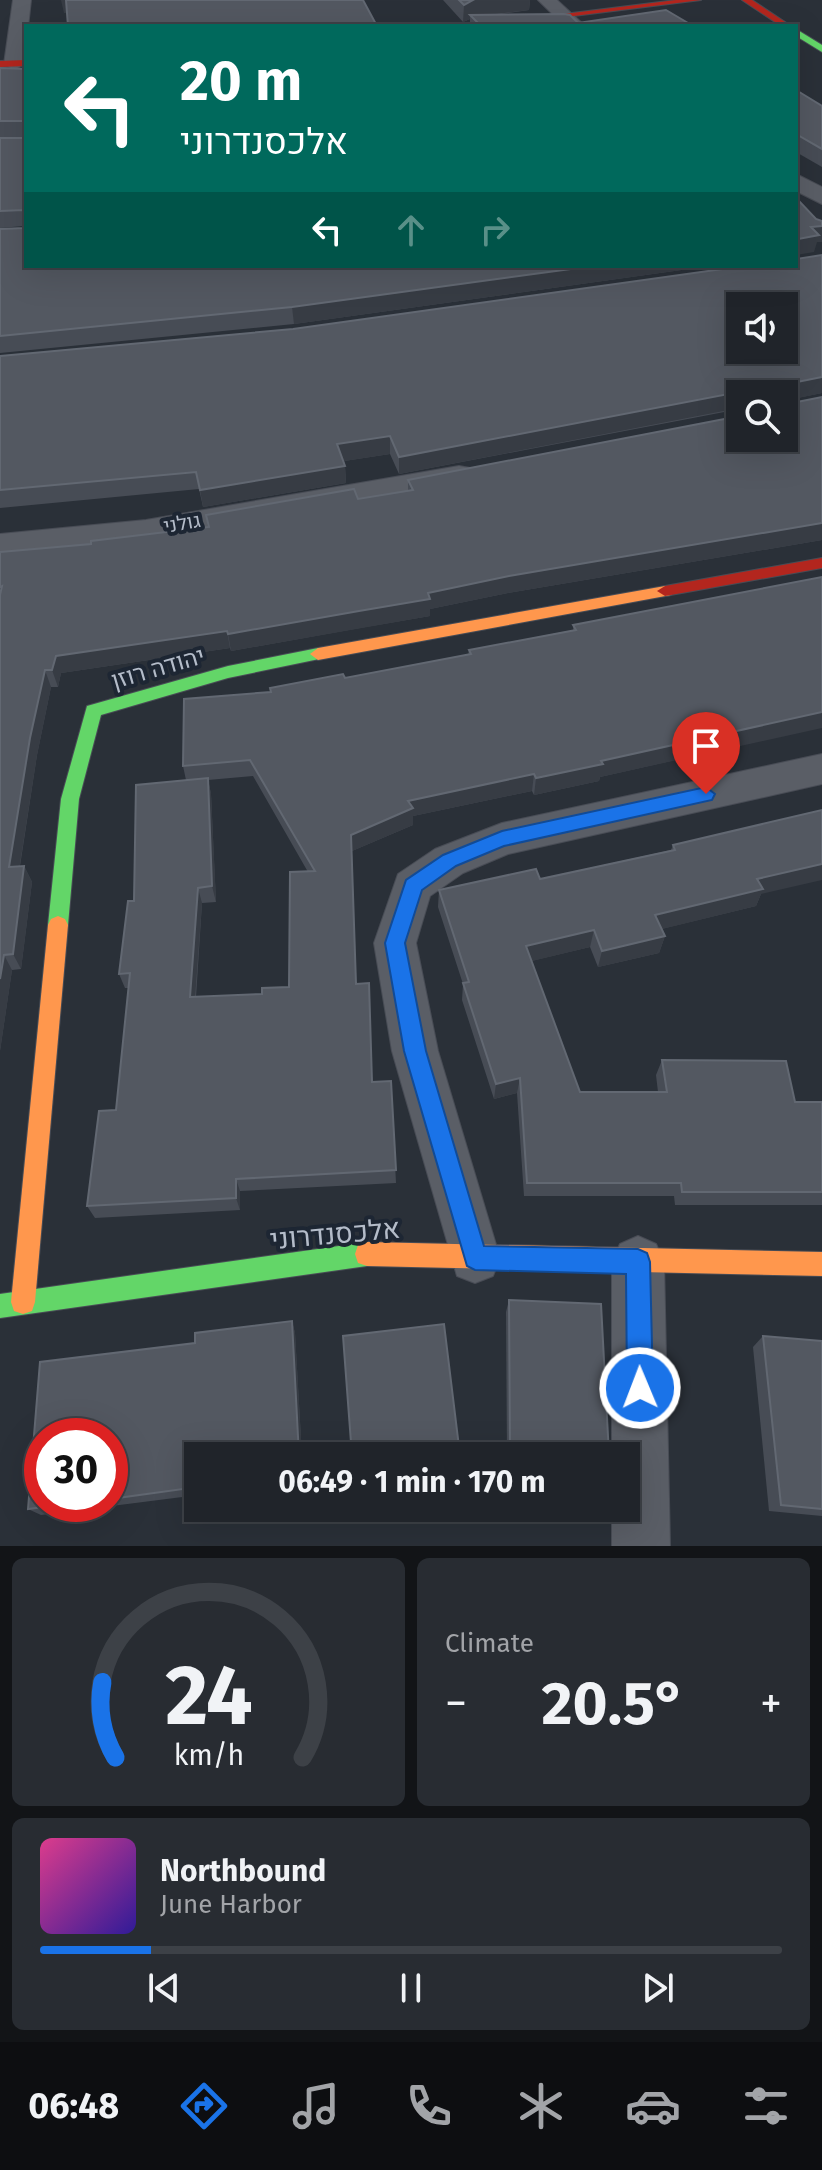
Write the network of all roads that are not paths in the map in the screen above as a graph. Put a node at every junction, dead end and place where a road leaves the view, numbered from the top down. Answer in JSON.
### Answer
{"nodes":[{"id":1,"x":22,"y":0,"type":"edge"},
{"id":2,"x":547,"y":0,"type":"edge"},
{"id":3,"x":697,"y":0,"type":"edge"},
{"id":4,"x":746,"y":0,"type":"edge"},
{"id":5,"x":569,"y":21,"type":"edge"},
{"id":6,"x":511,"y":24,"type":"edge"},
{"id":7,"x":784,"y":24,"type":"edge"},
{"id":8,"x":798,"y":33,"type":"edge"},
{"id":9,"x":822,"y":49,"type":"edge"},
{"id":10,"x":13,"y":64,"type":"edge"},
{"id":11,"x":0,"y":80,"type":"edge"},
{"id":12,"x":798,"y":182,"type":"edge"},
{"id":13,"x":822,"y":197,"type":"edge"},
{"id":14,"x":798,"y":203,"type":"edge"},
{"id":15,"x":813,"y":219,"type":"edge"},
{"id":16,"x":480,"y":471,"type":"edge"},
{"id":17,"x":0,"y":544,"type":"edge"},
{"id":18,"x":822,"y":563,"type":"edge"},
{"id":19,"x":822,"y":769,"type":"edge"},
{"id":20,"x":475,"y":1258,"type":"junction"},
{"id":21,"x":638,"y":1262,"type":"junction"},
{"id":22,"x":822,"y":1264,"type":"edge"},
{"id":23,"x":23,"y":1302,"type":"junction"},
{"id":24,"x":0,"y":1306,"type":"edge"},
{"id":25,"x":641,"y":1546,"type":"edge"}],
"edges":[{"from":1,"to":10,"type":"street"},
{"from":2,"to":5,"type":"street"},
{"from":3,"to":5,"type":"street"},
{"from":4,"to":7,"type":"street"},
{"from":5,"to":6,"type":"street"},
{"from":8,"to":9,"type":"street"},
{"from":10,"to":11,"type":"street"},
{"from":12,"to":13,"type":"street"},
{"from":14,"to":15,"type":"street"},
{"from":16,"to":17,"type":"street","name":"גולני"},
{"from":18,"to":23,"type":"street","name":"יהודה רוזן"},
{"from":19,"to":20,"type":"street"},
{"from":20,"to":21,"type":"street","name":"אלכסנדרוני"},
{"from":20,"to":23,"type":"street","name":"אלכסנדרוני"},
{"from":21,"to":22,"type":"street","name":"אלכסנדרוני"},
{"from":21,"to":25,"type":"street"},
{"from":23,"to":24,"type":"street","name":"אלכסנדרוני"}]}
